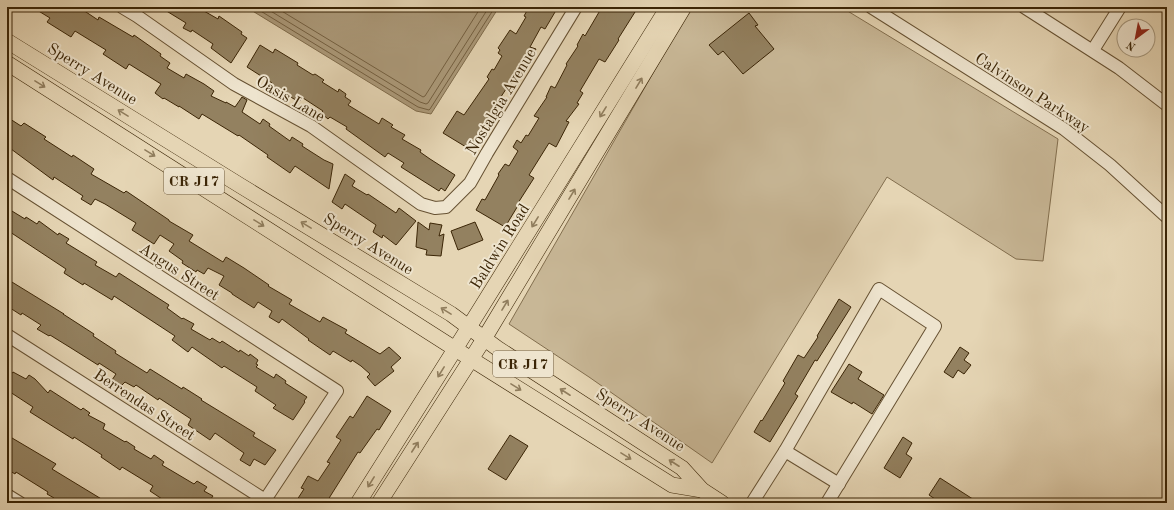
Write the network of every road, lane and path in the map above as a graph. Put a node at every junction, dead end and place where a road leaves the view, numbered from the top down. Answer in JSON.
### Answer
{"nodes":[{"id":1,"x":122,"y":7,"type":"edge"},
{"id":2,"x":576,"y":7,"type":"edge"},
{"id":3,"x":668,"y":7,"type":"edge"},
{"id":4,"x":684,"y":7,"type":"edge"},
{"id":5,"x":870,"y":7,"type":"edge"},
{"id":6,"x":1024,"y":7,"type":"edge"},
{"id":7,"x":1120,"y":7,"type":"edge"},
{"id":8,"x":7,"y":41,"type":"edge"},
{"id":9,"x":1093,"y":50,"type":"junction"},
{"id":10,"x":7,"y":63,"type":"edge"},
{"id":11,"x":1167,"y":105,"type":"edge"},
{"id":12,"x":7,"y":178,"type":"edge"},
{"id":13,"x":446,"y":207,"type":"joint"},
{"id":14,"x":1167,"y":217,"type":"edge"},
{"id":15,"x":469,"y":327,"type":"junction"},
{"id":16,"x":7,"y":334,"type":"edge"},
{"id":17,"x":484,"y":339,"type":"junction"},
{"id":18,"x":456,"y":349,"type":"junction"},
{"id":19,"x":471,"y":359,"type":"junction"},
{"id":20,"x":785,"y":451,"type":"junction"},
{"id":21,"x":839,"y":484,"type":"junction"},
{"id":22,"x":702,"y":490,"type":"junction"},
{"id":23,"x":7,"y":494,"type":"edge"},
{"id":24,"x":264,"y":501,"type":"edge"},
{"id":25,"x":20,"y":503,"type":"edge"},
{"id":26,"x":358,"y":503,"type":"edge"},
{"id":27,"x":379,"y":503,"type":"edge"},
{"id":28,"x":722,"y":503,"type":"edge"},
{"id":29,"x":752,"y":503,"type":"edge"},
{"id":30,"x":828,"y":503,"type":"edge"}],
"edges":[{"from":1,"to":13,"type":"street","name":"Oasis Lane"},
{"from":2,"to":13,"type":"street","name":"Nostalgia Avenue"},
{"from":3,"to":15,"type":"main road","name":"Baldwin Road","one_way":true},
{"from":17,"to":4,"type":"main road","one_way":true},
{"from":5,"to":14,"type":"street","name":"Calvinson Parkway"},
{"from":6,"to":9,"type":"street"},
{"from":7,"to":9,"type":"street"},
{"from":15,"to":8,"type":"main road","name":"Sperry Avenue","number":"CR J17","one_way":true},
{"from":9,"to":11,"type":"street"},
{"from":10,"to":18,"type":"main road","name":"Sperry Avenue","number":"CR J17","one_way":true},
{"from":12,"to":24,"type":"street","name":"Angus Street"},
{"from":15,"to":17,"type":"main road","name":"Sperry Avenue","number":"CR J17"},
{"from":15,"to":18,"type":"main road","name":"Baldwin Road"},
{"from":16,"to":24,"type":"street","name":"Berrendas Street"},
{"from":17,"to":19,"type":"main road"},
{"from":22,"to":17,"type":"main road","name":"Sperry Avenue","number":"CR J17","one_way":true},
{"from":18,"to":19,"type":"main road","name":"Sperry Avenue","number":"CR J17"},
{"from":18,"to":26,"type":"main road","name":"Baldwin Road","one_way":true},
{"from":19,"to":22,"type":"main road","name":"Sperry Avenue","number":"CR J17","one_way":true},
{"from":27,"to":19,"type":"main road","one_way":true},
{"from":20,"to":21,"type":"street"},
{"from":20,"to":21,"type":"street"},
{"from":20,"to":29,"type":"street"},
{"from":21,"to":30,"type":"street"},
{"from":22,"to":28,"type":"main road","name":"Sperry Avenue","number":"CR J17"},
{"from":23,"to":25,"type":"street"}]}
